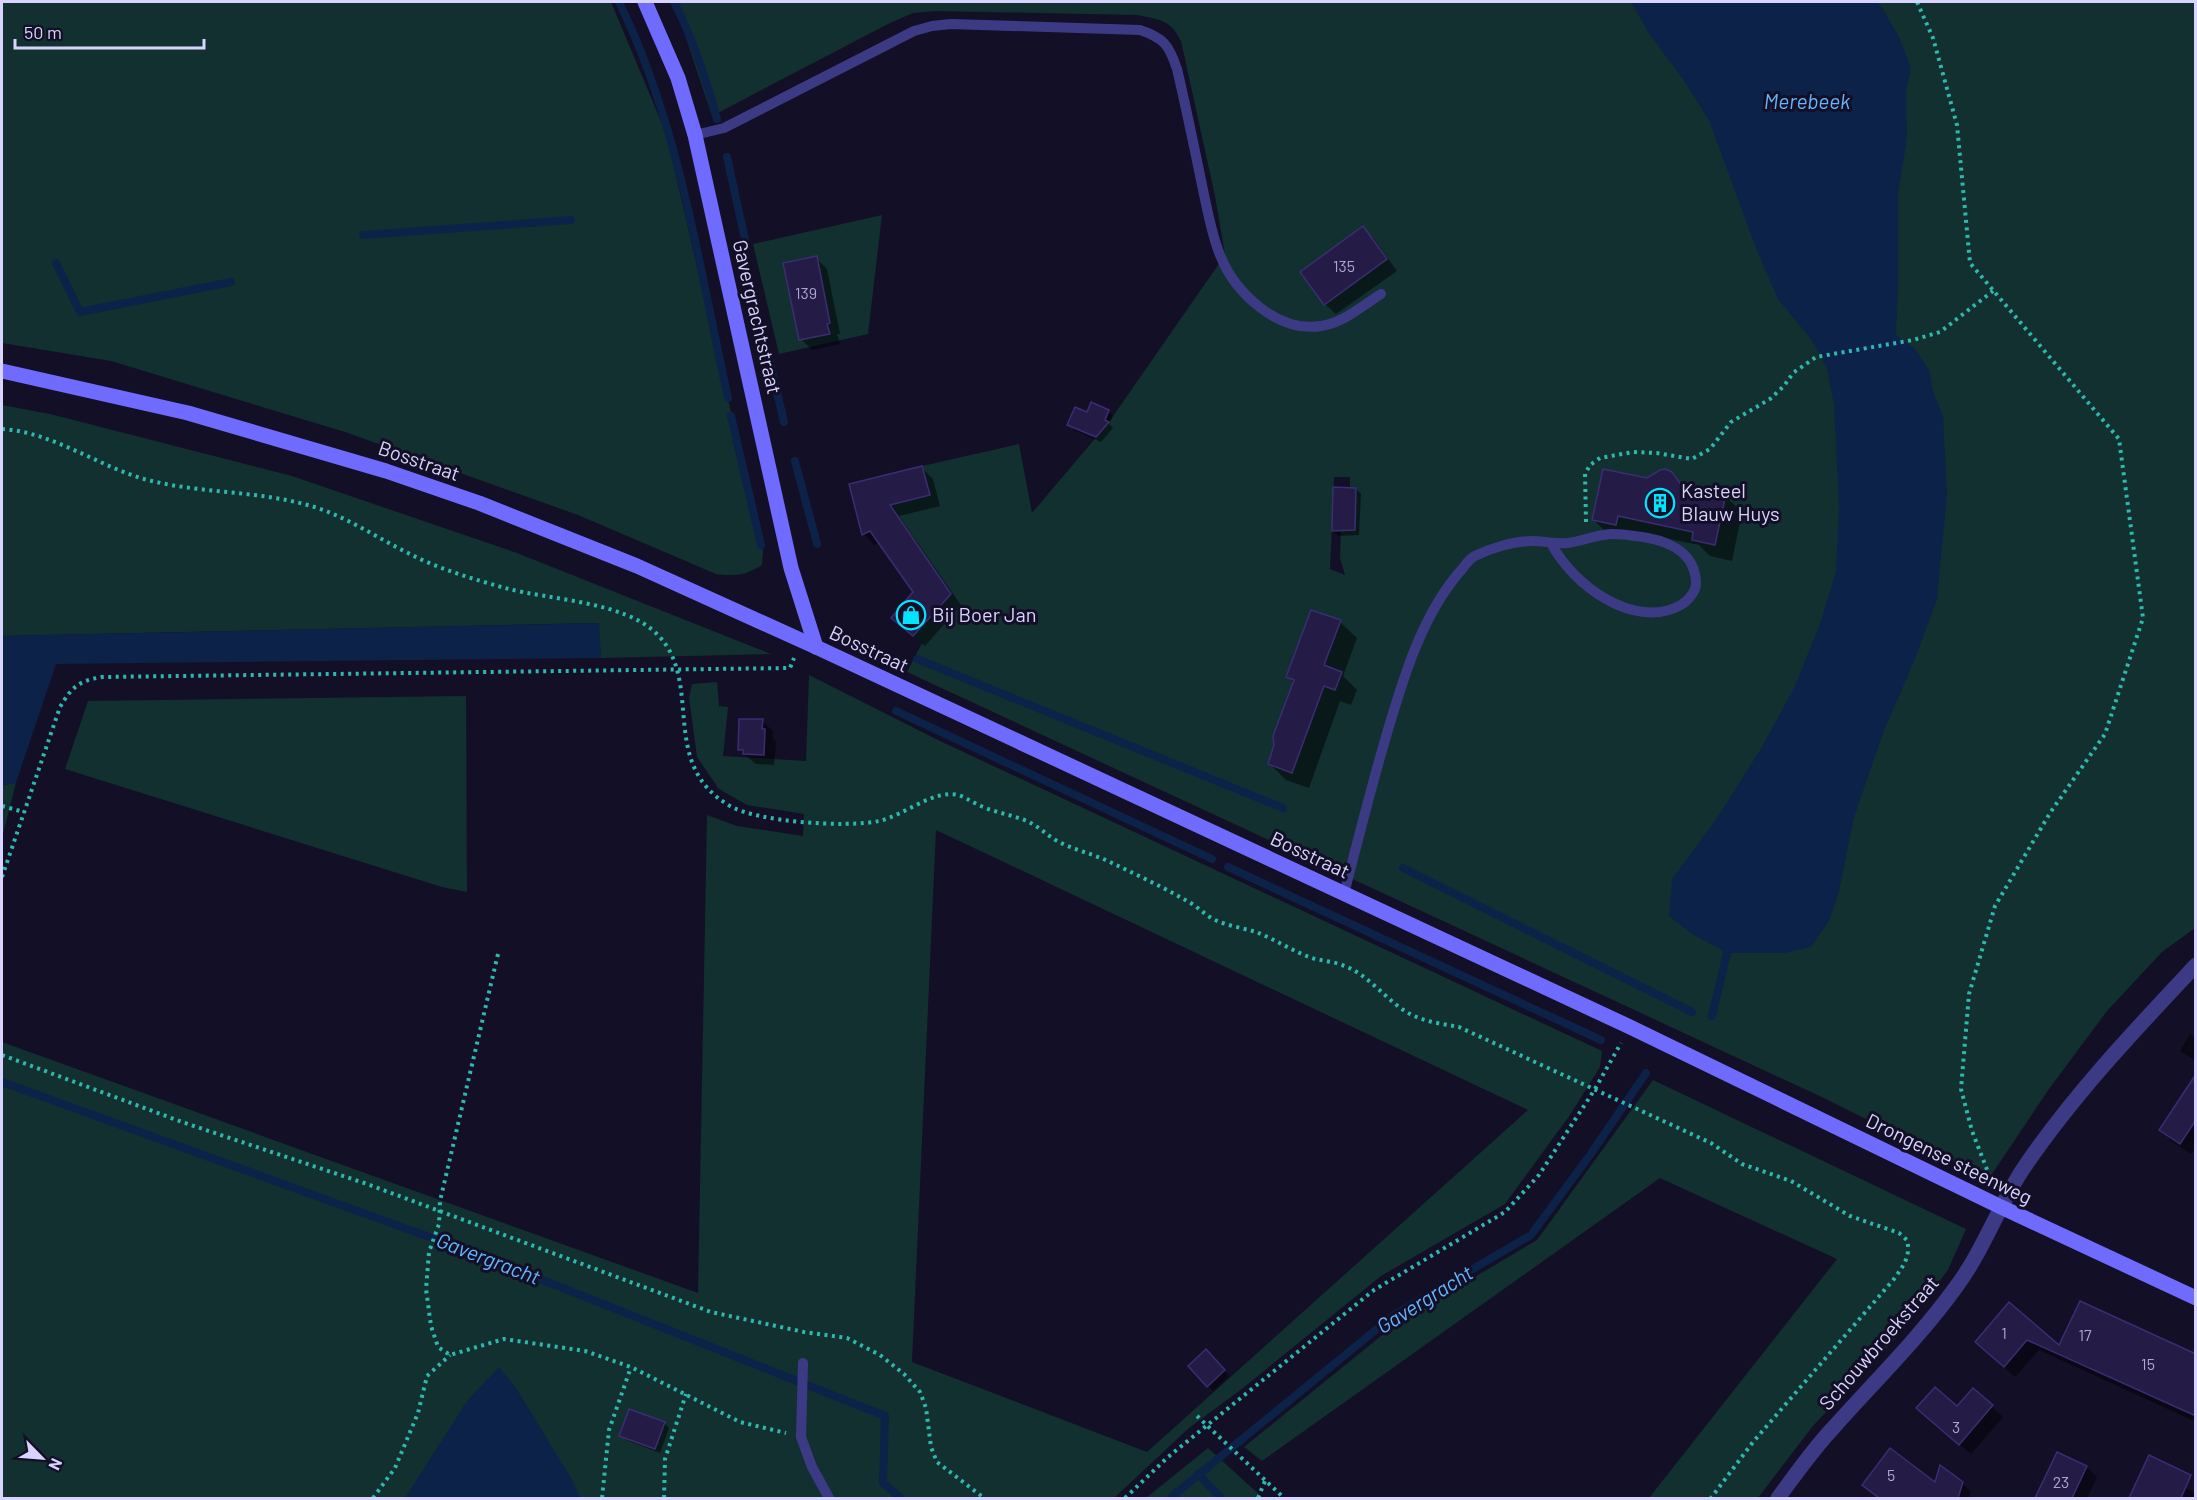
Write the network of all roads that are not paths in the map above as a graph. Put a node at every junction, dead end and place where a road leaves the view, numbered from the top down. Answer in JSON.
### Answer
{"nodes":[{"id":1,"x":645,"y":2,"type":"edge"},
{"id":2,"x":695,"y":135,"type":"junction"},
{"id":3,"x":1381,"y":294,"type":"dead end"},
{"id":4,"x":2,"y":371,"type":"edge"},
{"id":5,"x":1551,"y":543,"type":"junction"},
{"id":6,"x":816,"y":647,"type":"junction"},
{"id":7,"x":1344,"y":894,"type":"junction"},
{"id":8,"x":2196,"y":965,"type":"edge"},
{"id":9,"x":1686,"y":1055,"type":"joint"},
{"id":10,"x":2001,"y":1207,"type":"junction"},
{"id":11,"x":2196,"y":1298,"type":"edge"},
{"id":12,"x":803,"y":1363,"type":"dead end"},
{"id":13,"x":830,"y":1498,"type":"edge"},
{"id":14,"x":1778,"y":1498,"type":"edge"}],
"edges":[{"from":1,"to":2,"type":"street","name":"Gavergrachtstraat"},
{"from":2,"to":3,"type":"lane"},
{"from":2,"to":6,"type":"street","name":"Gavergrachtstraat"},
{"from":4,"to":6,"type":"street","name":"Bosstraat"},
{"from":5,"to":5,"type":"lane"},
{"from":5,"to":7,"type":"lane"},
{"from":6,"to":7,"type":"street","name":"Bosstraat"},
{"from":7,"to":9,"type":"street","name":"Bosstraat"},
{"from":8,"to":10,"type":"street","name":"Schouwbroekstraat"},
{"from":9,"to":10,"type":"street","name":"Drongense steenweg"},
{"from":10,"to":11,"type":"street","name":"Drongense steenweg"},
{"from":10,"to":14,"type":"street","name":"Schouwbroekstraat"},
{"from":12,"to":13,"type":"lane"}]}
